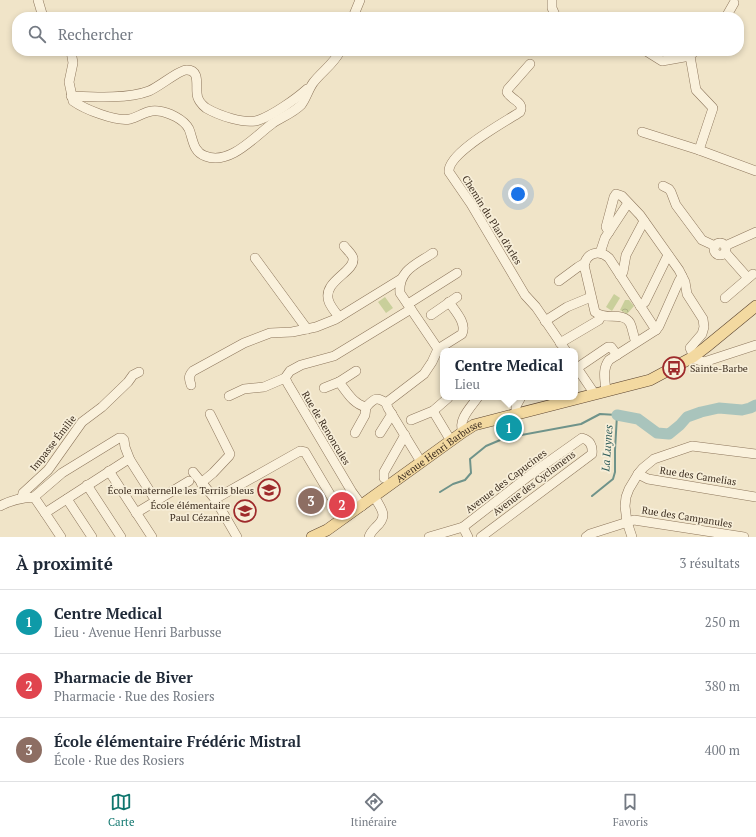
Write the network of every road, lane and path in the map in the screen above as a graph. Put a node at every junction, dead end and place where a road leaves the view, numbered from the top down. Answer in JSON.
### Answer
{"nodes":[{"id":1,"x":38,"y":0,"type":"edge"},
{"id":2,"x":360,"y":0,"type":"edge"},
{"id":3,"x":552,"y":0,"type":"edge"},
{"id":4,"x":734,"y":3,"type":"dead end"},
{"id":5,"x":42,"y":12,"type":"edge"},
{"id":6,"x":355,"y":12,"type":"edge"},
{"id":7,"x":554,"y":12,"type":"edge"},
{"id":8,"x":729,"y":12,"type":"edge"},
{"id":9,"x":72,"y":56,"type":"edge"},
{"id":10,"x":336,"y":56,"type":"edge"},
{"id":11,"x":654,"y":56,"type":"edge"},
{"id":12,"x":683,"y":56,"type":"edge"},
{"id":13,"x":692,"y":56,"type":"edge"},
{"id":14,"x":530,"y":64,"type":"dead end"},
{"id":15,"x":311,"y":85,"type":"junction"},
{"id":16,"x":71,"y":96,"type":"junction"},
{"id":17,"x":642,"y":132,"type":"dead end"},
{"id":18,"x":698,"y":150,"type":"junction"},
{"id":19,"x":756,"y":171,"type":"edge"},
{"id":20,"x":663,"y":186,"type":"dead end"},
{"id":21,"x":628,"y":203,"type":"junction"},
{"id":22,"x":644,"y":221,"type":"junction"},
{"id":23,"x":609,"y":232,"type":"junction"},
{"id":24,"x":756,"y":232,"type":"edge"},
{"id":25,"x":344,"y":246,"type":"dead end"},
{"id":26,"x":725,"y":249,"type":"junction"},
{"id":27,"x":433,"y":253,"type":"dead end"},
{"id":28,"x":600,"y":253,"type":"junction"},
{"id":29,"x":668,"y":255,"type":"junction"},
{"id":30,"x":255,"y":258,"type":"dead end"},
{"id":31,"x":585,"y":263,"type":"junction"},
{"id":32,"x":457,"y":273,"type":"dead end"},
{"id":33,"x":620,"y":275,"type":"junction"},
{"id":34,"x":682,"y":276,"type":"junction"},
{"id":35,"x":401,"y":278,"type":"junction"},
{"id":36,"x":559,"y":281,"type":"dead end"},
{"id":37,"x":457,"y":297,"type":"dead end"},
{"id":38,"x":591,"y":297,"type":"junction"},
{"id":39,"x":725,"y":298,"type":"dead end"},
{"id":40,"x":449,"y":302,"type":"junction"},
{"id":41,"x":409,"y":306,"type":"junction"},
{"id":42,"x":640,"y":306,"type":"junction"},
{"id":43,"x":756,"y":306,"type":"edge"},
{"id":44,"x":431,"y":315,"type":"dead end"},
{"id":45,"x":601,"y":316,"type":"junction"},
{"id":46,"x":339,"y":318,"type":"junction"},
{"id":47,"x":545,"y":321,"type":"junction"},
{"id":48,"x":307,"y":329,"type":"junction"},
{"id":49,"x":656,"y":330,"type":"junction"},
{"id":50,"x":636,"y":342,"type":"junction"},
{"id":51,"x":756,"y":345,"type":"edge"},
{"id":52,"x":563,"y":347,"type":"edge"},
{"id":53,"x":438,"y":349,"type":"junction"},
{"id":54,"x":617,"y":355,"type":"junction"},
{"id":55,"x":693,"y":357,"type":"junction"},
{"id":56,"x":578,"y":365,"type":"edge"},
{"id":57,"x":578,"y":369,"type":"edge"},
{"id":58,"x":356,"y":371,"type":"dead end"},
{"id":59,"x":139,"y":372,"type":"dead end"},
{"id":60,"x":286,"y":378,"type":"junction"},
{"id":61,"x":339,"y":382,"type":"junction"},
{"id":62,"x":191,"y":385,"type":"dead end"},
{"id":63,"x":324,"y":388,"type":"dead end"},
{"id":64,"x":606,"y":391,"type":"junction"},
{"id":65,"x":593,"y":394,"type":"junction"},
{"id":66,"x":229,"y":396,"type":"dead end"},
{"id":67,"x":578,"y":398,"type":"edge"},
{"id":68,"x":446,"y":400,"type":"edge"},
{"id":69,"x":476,"y":400,"type":"edge"},
{"id":70,"x":519,"y":400,"type":"edge"},
{"id":71,"x":570,"y":400,"type":"edge"},
{"id":72,"x":386,"y":403,"type":"junction"},
{"id":73,"x":366,"y":407,"type":"junction"},
{"id":74,"x":433,"y":412,"type":"junction"},
{"id":75,"x":210,"y":414,"type":"dead end"},
{"id":76,"x":392,"y":414,"type":"junction"},
{"id":77,"x":516,"y":414,"type":"junction"},
{"id":78,"x":411,"y":420,"type":"dead end"},
{"id":79,"x":463,"y":432,"type":"junction"},
{"id":80,"x":355,"y":433,"type":"dead end"},
{"id":81,"x":380,"y":433,"type":"dead end"},
{"id":82,"x":405,"y":435,"type":"junction"},
{"id":83,"x":451,"y":441,"type":"junction"},
{"id":84,"x":591,"y":444,"type":"joint"},
{"id":85,"x":756,"y":454,"type":"edge"},
{"id":86,"x":130,"y":460,"type":"junction"},
{"id":87,"x":421,"y":462,"type":"junction"},
{"id":88,"x":109,"y":471,"type":"junction"},
{"id":89,"x":193,"y":472,"type":"dead end"},
{"id":90,"x":638,"y":474,"type":"junction"},
{"id":91,"x":384,"y":478,"type":"dead end"},
{"id":92,"x":189,"y":481,"type":"dead end"},
{"id":93,"x":201,"y":483,"type":"junction"},
{"id":94,"x":87,"y":485,"type":"junction"},
{"id":95,"x":374,"y":496,"type":"junction"},
{"id":96,"x":756,"y":496,"type":"edge"},
{"id":97,"x":34,"y":497,"type":"junction"},
{"id":98,"x":22,"y":498,"type":"junction"},
{"id":99,"x":67,"y":499,"type":"junction"},
{"id":100,"x":215,"y":499,"type":"junction"},
{"id":101,"x":156,"y":501,"type":"junction"},
{"id":102,"x":0,"y":506,"type":"edge"},
{"id":103,"x":362,"y":506,"type":"junction"},
{"id":104,"x":45,"y":513,"type":"junction"},
{"id":105,"x":136,"y":513,"type":"junction"},
{"id":106,"x":344,"y":518,"type":"junction"},
{"id":107,"x":627,"y":522,"type":"junction"},
{"id":108,"x":463,"y":527,"type":"junction"},
{"id":109,"x":324,"y":534,"type":"edge"},
{"id":110,"x":718,"y":535,"type":"edge"},
{"id":111,"x":61,"y":537,"type":"edge"},
{"id":112,"x":92,"y":537,"type":"edge"},
{"id":113,"x":121,"y":537,"type":"edge"},
{"id":114,"x":152,"y":537,"type":"edge"},
{"id":115,"x":237,"y":537,"type":"edge"},
{"id":116,"x":312,"y":537,"type":"edge"},
{"id":117,"x":369,"y":537,"type":"edge"},
{"id":118,"x":429,"y":537,"type":"edge"},
{"id":119,"x":468,"y":537,"type":"edge"},
{"id":120,"x":481,"y":537,"type":"edge"},
{"id":121,"x":586,"y":537,"type":"edge"},
{"id":122,"x":632,"y":537,"type":"edge"},
{"id":123,"x":744,"y":537,"type":"edge"}],
"edges":[{"from":1,"to":5,"type":"street"},
{"from":2,"to":6,"type":"street"},
{"from":3,"to":7,"type":"street"},
{"from":4,"to":8,"type":"street"},
{"from":9,"to":16,"type":"street"},
{"from":10,"to":15,"type":"street"},
{"from":11,"to":12,"type":"street"},
{"from":13,"to":18,"type":"street"},
{"from":14,"to":47,"type":"street","name":"Chemin du Plan d'Arles"},
{"from":15,"to":16,"type":"street"},
{"from":15,"to":16,"type":"street"},
{"from":17,"to":18,"type":"street"},
{"from":18,"to":19,"type":"street"},
{"from":20,"to":26,"type":"street"},
{"from":21,"to":22,"type":"street"},
{"from":21,"to":23,"type":"street"},
{"from":21,"to":23,"type":"street"},
{"from":22,"to":29,"type":"street"},
{"from":22,"to":33,"type":"street"},
{"from":23,"to":28,"type":"street"},
{"from":24,"to":26,"type":"street"},
{"from":25,"to":46,"type":"street"},
{"from":26,"to":39,"type":"street"},
{"from":27,"to":35,"type":"street"},
{"from":28,"to":31,"type":"street"},
{"from":28,"to":33,"type":"street"},
{"from":29,"to":34,"type":"street"},
{"from":29,"to":42,"type":"street"},
{"from":30,"to":48,"type":"street"},
{"from":31,"to":36,"type":"street"},
{"from":31,"to":38,"type":"street"},
{"from":32,"to":41,"type":"street"},
{"from":33,"to":42,"type":"street"},
{"from":34,"to":49,"type":"street"},
{"from":34,"to":55,"type":"street"},
{"from":35,"to":41,"type":"street"},
{"from":35,"to":46,"type":"street"},
{"from":37,"to":40,"type":"street"},
{"from":38,"to":45,"type":"street"},
{"from":38,"to":47,"type":"street"},
{"from":40,"to":44,"type":"street"},
{"from":40,"to":53,"type":"street"},
{"from":41,"to":53,"type":"street"},
{"from":41,"to":60,"type":"street"},
{"from":42,"to":49,"type":"street"},
{"from":43,"to":55,"type":"main road","name":"Avenue Henri Barbusse"},
{"from":45,"to":50,"type":"street"},
{"from":45,"to":52,"type":"street"},
{"from":46,"to":48,"type":"street"},
{"from":47,"to":52,"type":"street","name":"Chemin du Plan d'Arles"},
{"from":48,"to":62,"type":"street"},
{"from":49,"to":50,"type":"street"},
{"from":50,"to":54,"type":"street"},
{"from":51,"to":55,"type":"street"},
{"from":53,"to":72,"type":"street"},
{"from":54,"to":56,"type":"street"},
{"from":54,"to":64,"type":"street"},
{"from":55,"to":64,"type":"main road","name":"Avenue Henri Barbusse"},
{"from":57,"to":65,"type":"street"},
{"from":58,"to":61,"type":"street"},
{"from":59,"to":98,"type":"street","name":"Impasse Émilie"},
{"from":60,"to":66,"type":"street"},
{"from":60,"to":103,"type":"street","name":"Rue de Renoncules"},
{"from":61,"to":63,"type":"street"},
{"from":61,"to":73,"type":"street"},
{"from":64,"to":65,"type":"main road","name":"Avenue Henri Barbusse"},
{"from":65,"to":67,"type":"main road","name":"Avenue Henri Barbusse"},
{"from":68,"to":74,"type":"street"},
{"from":69,"to":79,"type":"street"},
{"from":70,"to":77,"type":"street"},
{"from":71,"to":77,"type":"main road","name":"Avenue Henri Barbusse"},
{"from":72,"to":73,"type":"street"},
{"from":72,"to":76,"type":"street"},
{"from":73,"to":80,"type":"street"},
{"from":74,"to":78,"type":"street"},
{"from":74,"to":83,"type":"street"},
{"from":75,"to":93,"type":"street"},
{"from":76,"to":81,"type":"street"},
{"from":76,"to":82,"type":"street"},
{"from":77,"to":79,"type":"main road","name":"Avenue Henri Barbusse"},
{"from":79,"to":83,"type":"main road","name":"Avenue Henri Barbusse"},
{"from":82,"to":87,"type":"street"},
{"from":82,"to":91,"type":"street"},
{"from":83,"to":87,"type":"main road","name":"Avenue Henri Barbusse"},
{"from":84,"to":108,"type":"street","name":"Avenue des Capucines"},
{"from":84,"to":120,"type":"street","name":"Avenue des Cyclamens"},
{"from":85,"to":90,"type":"street"},
{"from":86,"to":88,"type":"street"},
{"from":86,"to":97,"type":"street"},
{"from":86,"to":101,"type":"street"},
{"from":87,"to":95,"type":"main road","name":"Avenue Henri Barbusse"},
{"from":88,"to":94,"type":"street"},
{"from":88,"to":105,"type":"street"},
{"from":89,"to":93,"type":"street"},
{"from":90,"to":96,"type":"street","name":"Rue des Camelias"},
{"from":90,"to":107,"type":"street"},
{"from":92,"to":101,"type":"street"},
{"from":93,"to":100,"type":"street"},
{"from":94,"to":99,"type":"street"},
{"from":94,"to":113,"type":"street"},
{"from":95,"to":103,"type":"main road","name":"Avenue Henri Barbusse"},
{"from":95,"to":117,"type":"street"},
{"from":97,"to":98,"type":"street"},
{"from":97,"to":104,"type":"street"},
{"from":98,"to":102,"type":"street"},
{"from":99,"to":104,"type":"street"},
{"from":99,"to":112,"type":"street"},
{"from":100,"to":106,"type":"street"},
{"from":100,"to":115,"type":"street"},
{"from":101,"to":105,"type":"street"},
{"from":103,"to":106,"type":"main road","name":"Avenue Henri Barbusse"},
{"from":104,"to":111,"type":"street"},
{"from":105,"to":114,"type":"street"},
{"from":106,"to":109,"type":"main road","name":"Avenue Henri Barbusse"},
{"from":107,"to":110,"type":"street","name":"Rue des Campanules"},
{"from":107,"to":121,"type":"street","name":"Rue des Campanules"},
{"from":107,"to":122,"type":"street"},
{"from":108,"to":118,"type":"street","name":"Avenue des Capucines"},
{"from":108,"to":119,"type":"street"},
{"from":109,"to":116,"type":"main road","name":"Avenue Henri Barbusse"},
{"from":110,"to":123,"type":"street","name":"Rue des Campanules"}]}
